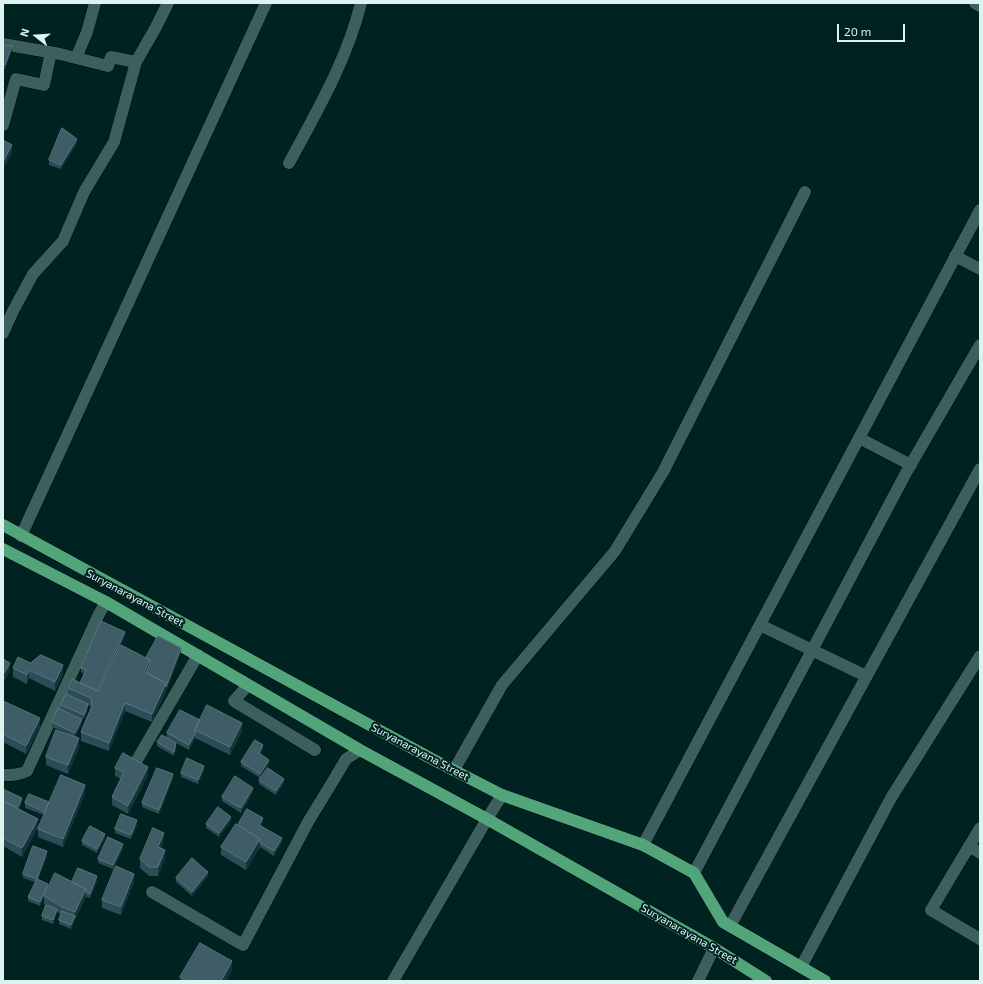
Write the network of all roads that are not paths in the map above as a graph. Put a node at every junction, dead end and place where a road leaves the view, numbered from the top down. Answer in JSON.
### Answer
{"nodes":[{"id":1,"x":95,"y":3,"type":"edge"},
{"id":2,"x":168,"y":3,"type":"edge"},
{"id":3,"x":266,"y":3,"type":"edge"},
{"id":4,"x":361,"y":3,"type":"edge"},
{"id":5,"x":975,"y":3,"type":"edge"},
{"id":6,"x":980,"y":6,"type":"edge"},
{"id":7,"x":3,"y":44,"type":"edge"},
{"id":8,"x":51,"y":52,"type":"junction"},
{"id":9,"x":76,"y":58,"type":"junction"},
{"id":10,"x":136,"y":62,"type":"junction"},
{"id":11,"x":3,"y":125,"type":"edge"},
{"id":12,"x":289,"y":163,"type":"dead end"},
{"id":13,"x":805,"y":192,"type":"dead end"},
{"id":14,"x":980,"y":210,"type":"edge"},
{"id":15,"x":955,"y":256,"type":"junction"},
{"id":16,"x":980,"y":269,"type":"edge"},
{"id":17,"x":3,"y":333,"type":"edge"},
{"id":18,"x":980,"y":345,"type":"edge"},
{"id":19,"x":859,"y":438,"type":"junction"},
{"id":20,"x":911,"y":465,"type":"junction"},
{"id":21,"x":980,"y":469,"type":"edge"},
{"id":22,"x":3,"y":525,"type":"edge"},
{"id":23,"x":21,"y":536,"type":"junction"},
{"id":24,"x":3,"y":550,"type":"edge"},
{"id":25,"x":106,"y":602,"type":"junction"},
{"id":26,"x":760,"y":625,"type":"junction"},
{"id":27,"x":812,"y":651,"type":"junction"},
{"id":28,"x":198,"y":655,"type":"junction"},
{"id":29,"x":980,"y":656,"type":"edge"},
{"id":30,"x":866,"y":676,"type":"junction"},
{"id":31,"x":248,"y":685,"type":"junction"},
{"id":32,"x":315,"y":750,"type":"dead end"},
{"id":33,"x":360,"y":750,"type":"junction"},
{"id":34,"x":137,"y":760,"type":"edge"},
{"id":35,"x":454,"y":770,"type":"junction"},
{"id":36,"x":3,"y":775,"type":"edge"},
{"id":37,"x":502,"y":795,"type":"junction"},
{"id":38,"x":487,"y":819,"type":"junction"},
{"id":39,"x":980,"y":828,"type":"edge"},
{"id":40,"x":643,"y":845,"type":"junction"},
{"id":41,"x":969,"y":846,"type":"junction"},
{"id":42,"x":980,"y":853,"type":"edge"},
{"id":43,"x":694,"y":873,"type":"junction"},
{"id":44,"x":152,"y":892,"type":"dead end"},
{"id":45,"x":730,"y":926,"type":"junction"},
{"id":46,"x":980,"y":939,"type":"edge"},
{"id":47,"x":714,"y":948,"type":"junction"},
{"id":48,"x":801,"y":967,"type":"junction"},
{"id":49,"x":393,"y":981,"type":"edge"},
{"id":50,"x":698,"y":981,"type":"edge"},
{"id":51,"x":766,"y":981,"type":"edge"},
{"id":52,"x":825,"y":981,"type":"edge"}],
"edges":[{"from":1,"to":9,"type":"street"},
{"from":2,"to":10,"type":"street"},
{"from":3,"to":23,"type":"street"},
{"from":4,"to":12,"type":"street"},
{"from":5,"to":6,"type":"street"},
{"from":7,"to":8,"type":"street"},
{"from":8,"to":9,"type":"street"},
{"from":8,"to":11,"type":"street"},
{"from":9,"to":10,"type":"street"},
{"from":10,"to":17,"type":"street"},
{"from":13,"to":35,"type":"street"},
{"from":14,"to":15,"type":"street"},
{"from":15,"to":16,"type":"street"},
{"from":15,"to":19,"type":"street"},
{"from":18,"to":20,"type":"street"},
{"from":19,"to":20,"type":"street"},
{"from":19,"to":26,"type":"street"},
{"from":20,"to":27,"type":"street"},
{"from":21,"to":30,"type":"street"},
{"from":22,"to":23,"type":"main road","name":"Suryanarayana Street"},
{"from":23,"to":35,"type":"main road","name":"Suryanarayana Street"},
{"from":24,"to":25,"type":"main road","name":"Suryanarayana Street"},
{"from":25,"to":28,"type":"main road","name":"Suryanarayana Street"},
{"from":25,"to":36,"type":"street"},
{"from":26,"to":27,"type":"street"},
{"from":26,"to":40,"type":"street"},
{"from":27,"to":30,"type":"street"},
{"from":27,"to":43,"type":"street"},
{"from":28,"to":31,"type":"main road","name":"Suryanarayana Street"},
{"from":28,"to":34,"type":"street"},
{"from":29,"to":48,"type":"street"},
{"from":30,"to":45,"type":"street"},
{"from":31,"to":32,"type":"street"},
{"from":31,"to":33,"type":"main road","name":"Suryanarayana Street"},
{"from":33,"to":38,"type":"main road","name":"Suryanarayana Street"},
{"from":33,"to":44,"type":"street"},
{"from":35,"to":37,"type":"main road","name":"Suryanarayana Street"},
{"from":37,"to":38,"type":"street"},
{"from":37,"to":40,"type":"main road","name":"Suryanarayana Street"},
{"from":38,"to":47,"type":"main road","name":"Suryanarayana Street"},
{"from":38,"to":49,"type":"street"},
{"from":39,"to":41,"type":"street"},
{"from":40,"to":43,"type":"main road","name":"Suryanarayana Street"},
{"from":41,"to":42,"type":"street"},
{"from":41,"to":46,"type":"street"},
{"from":43,"to":45,"type":"main road"},
{"from":45,"to":48,"type":"main road"},
{"from":47,"to":50,"type":"street"},
{"from":47,"to":51,"type":"main road","name":"Suryanarayana Street"},
{"from":48,"to":52,"type":"main road"}]}
